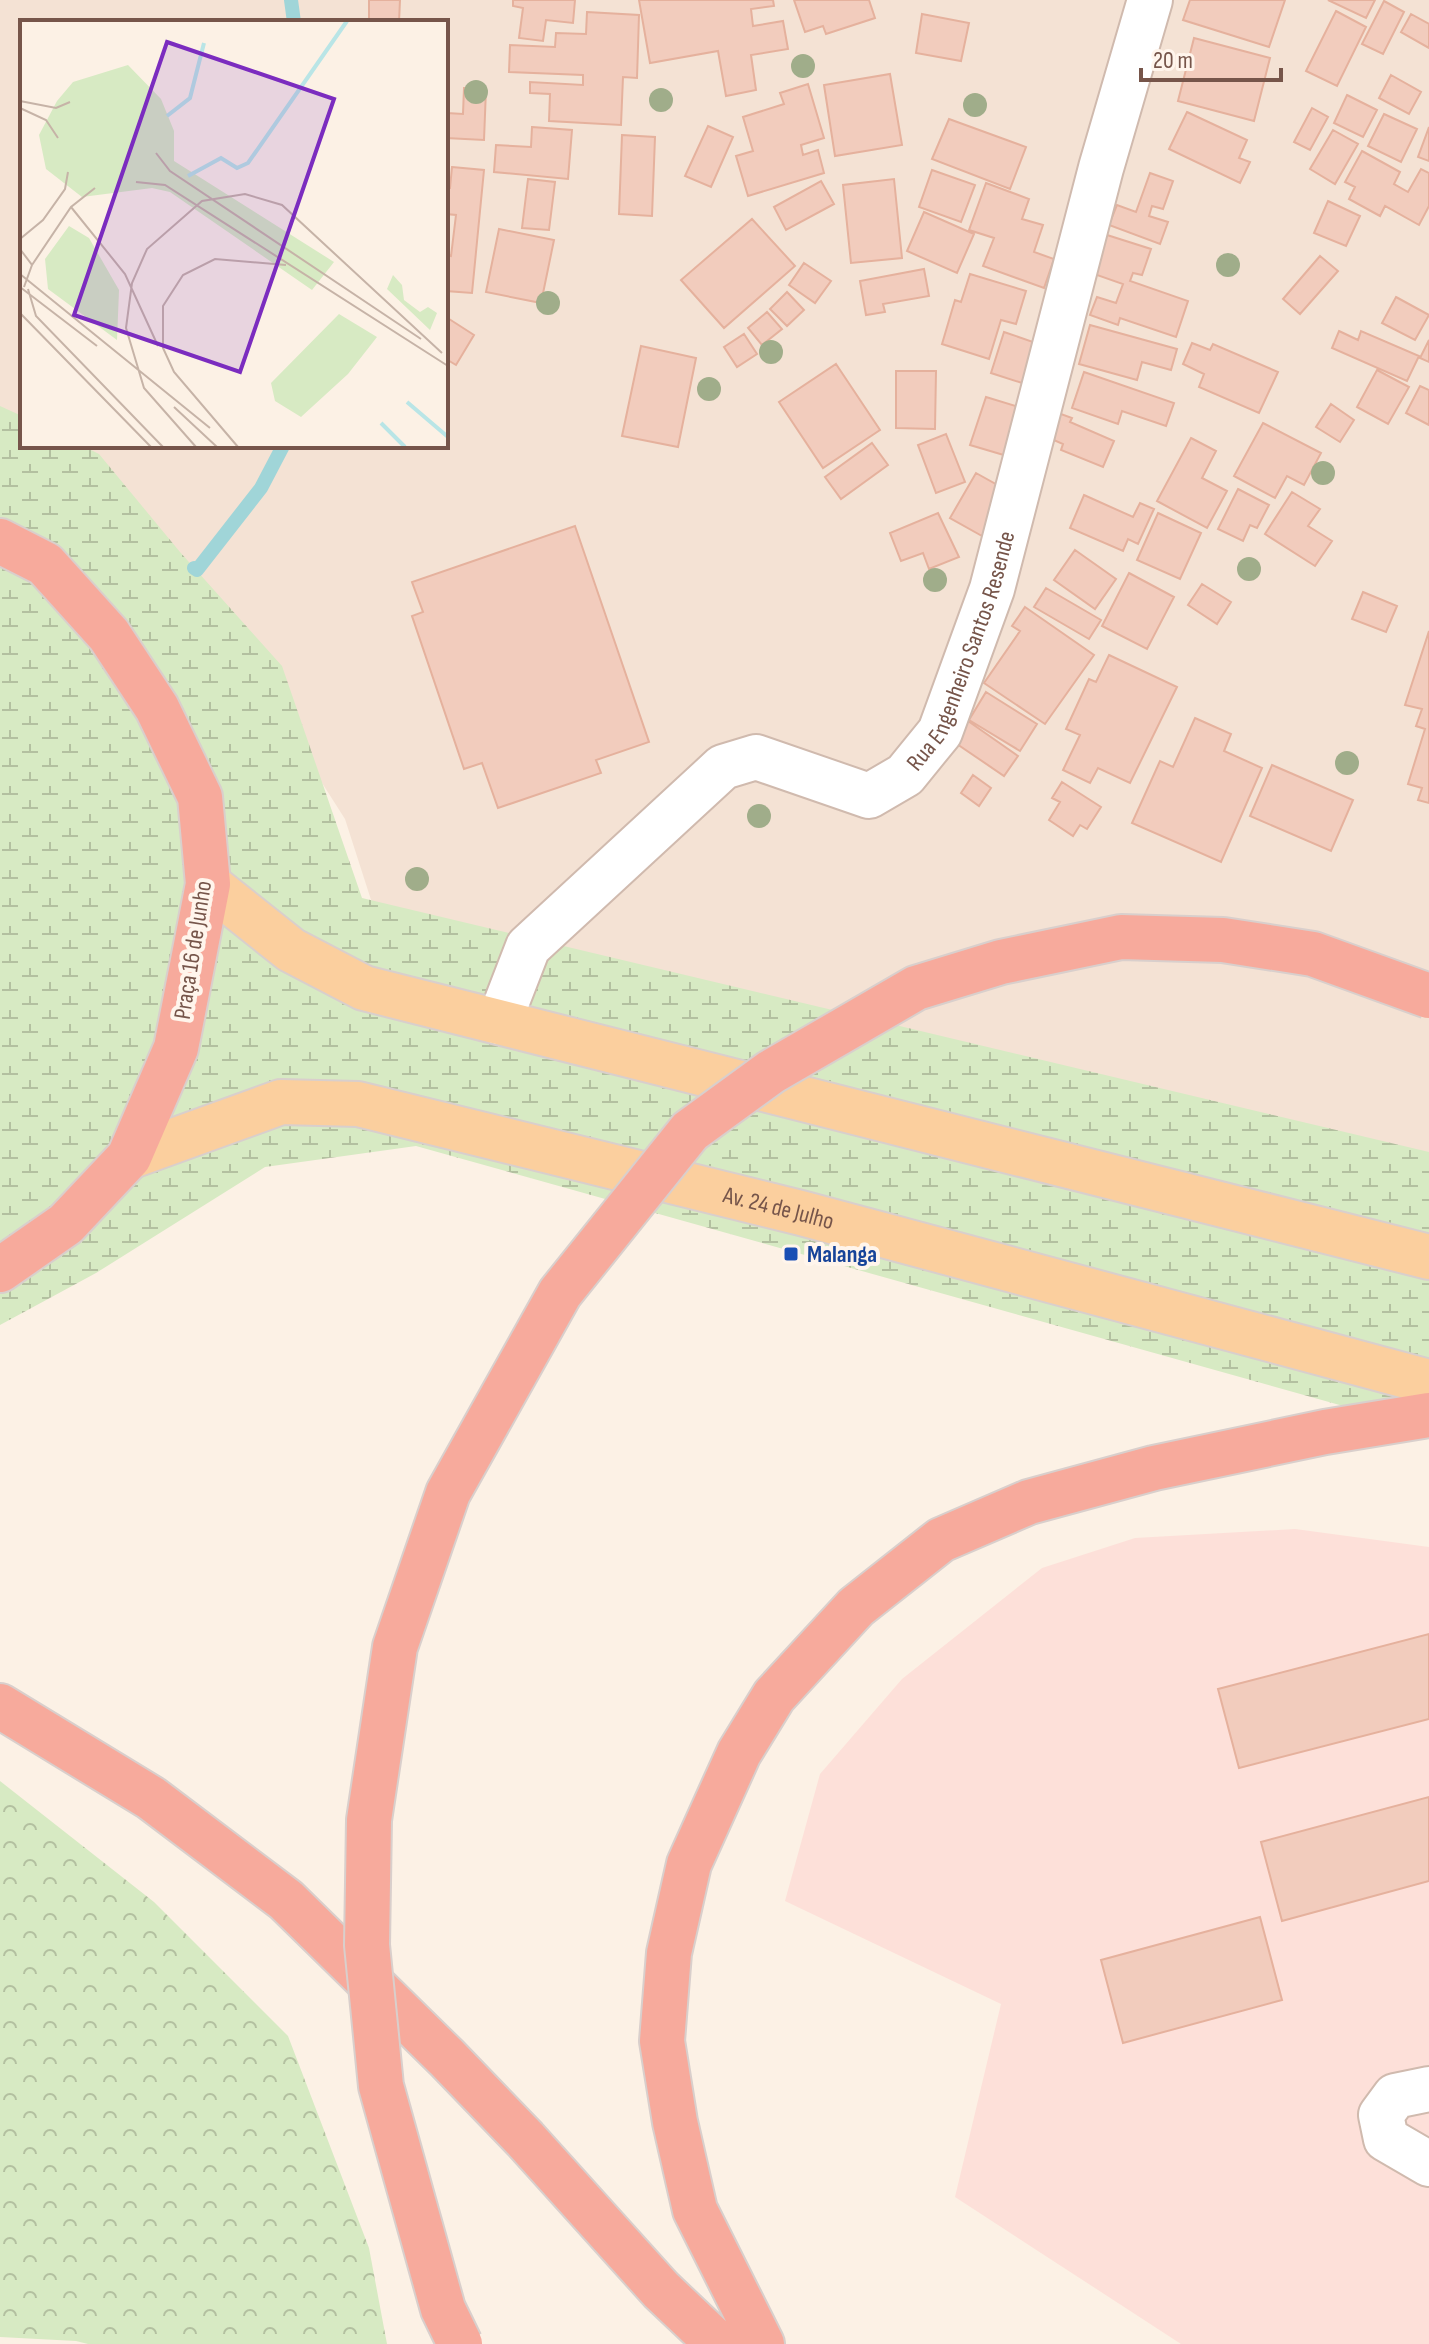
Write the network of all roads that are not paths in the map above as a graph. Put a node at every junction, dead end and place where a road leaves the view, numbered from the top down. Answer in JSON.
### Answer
{"nodes":[{"id":1,"x":1150,"y":0,"type":"edge"},
{"id":2,"x":0,"y":541,"type":"edge"},
{"id":3,"x":208,"y":884,"type":"junction"},
{"id":4,"x":1429,"y":996,"type":"edge"},
{"id":5,"x":499,"y":1022,"type":"junction"},
{"id":6,"x":129,"y":1157,"type":"junction"},
{"id":7,"x":1429,"y":1257,"type":"edge"},
{"id":8,"x":0,"y":1270,"type":"edge"},
{"id":9,"x":1429,"y":1382,"type":"edge"},
{"id":10,"x":1429,"y":1415,"type":"edge"},
{"id":11,"x":0,"y":1706,"type":"edge"},
{"id":12,"x":1429,"y":2089,"type":"edge"},
{"id":13,"x":1429,"y":2164,"type":"edge"},
{"id":14,"x":460,"y":2344,"type":"edge"},
{"id":15,"x":718,"y":2344,"type":"edge"},
{"id":16,"x":762,"y":2344,"type":"edge"}],
"edges":[{"from":1,"to":5,"type":"lane","name":"Rua Engenheiro Santos Resende"},
{"from":2,"to":3,"type":"highway","name":"Praça 16 de Junho"},
{"from":3,"to":5,"type":"main road"},
{"from":3,"to":6,"type":"highway","name":"Praça 16 de Junho"},
{"from":4,"to":14,"type":"highway","bridge":true},
{"from":5,"to":7,"type":"main road"},
{"from":6,"to":8,"type":"highway","name":"Praça 16 de Junho"},
{"from":6,"to":9,"type":"main road","name":"Av. 24 de Julho"},
{"from":10,"to":16,"type":"highway"},
{"from":11,"to":15,"type":"highway"},
{"from":12,"to":13,"type":"lane"}]}
